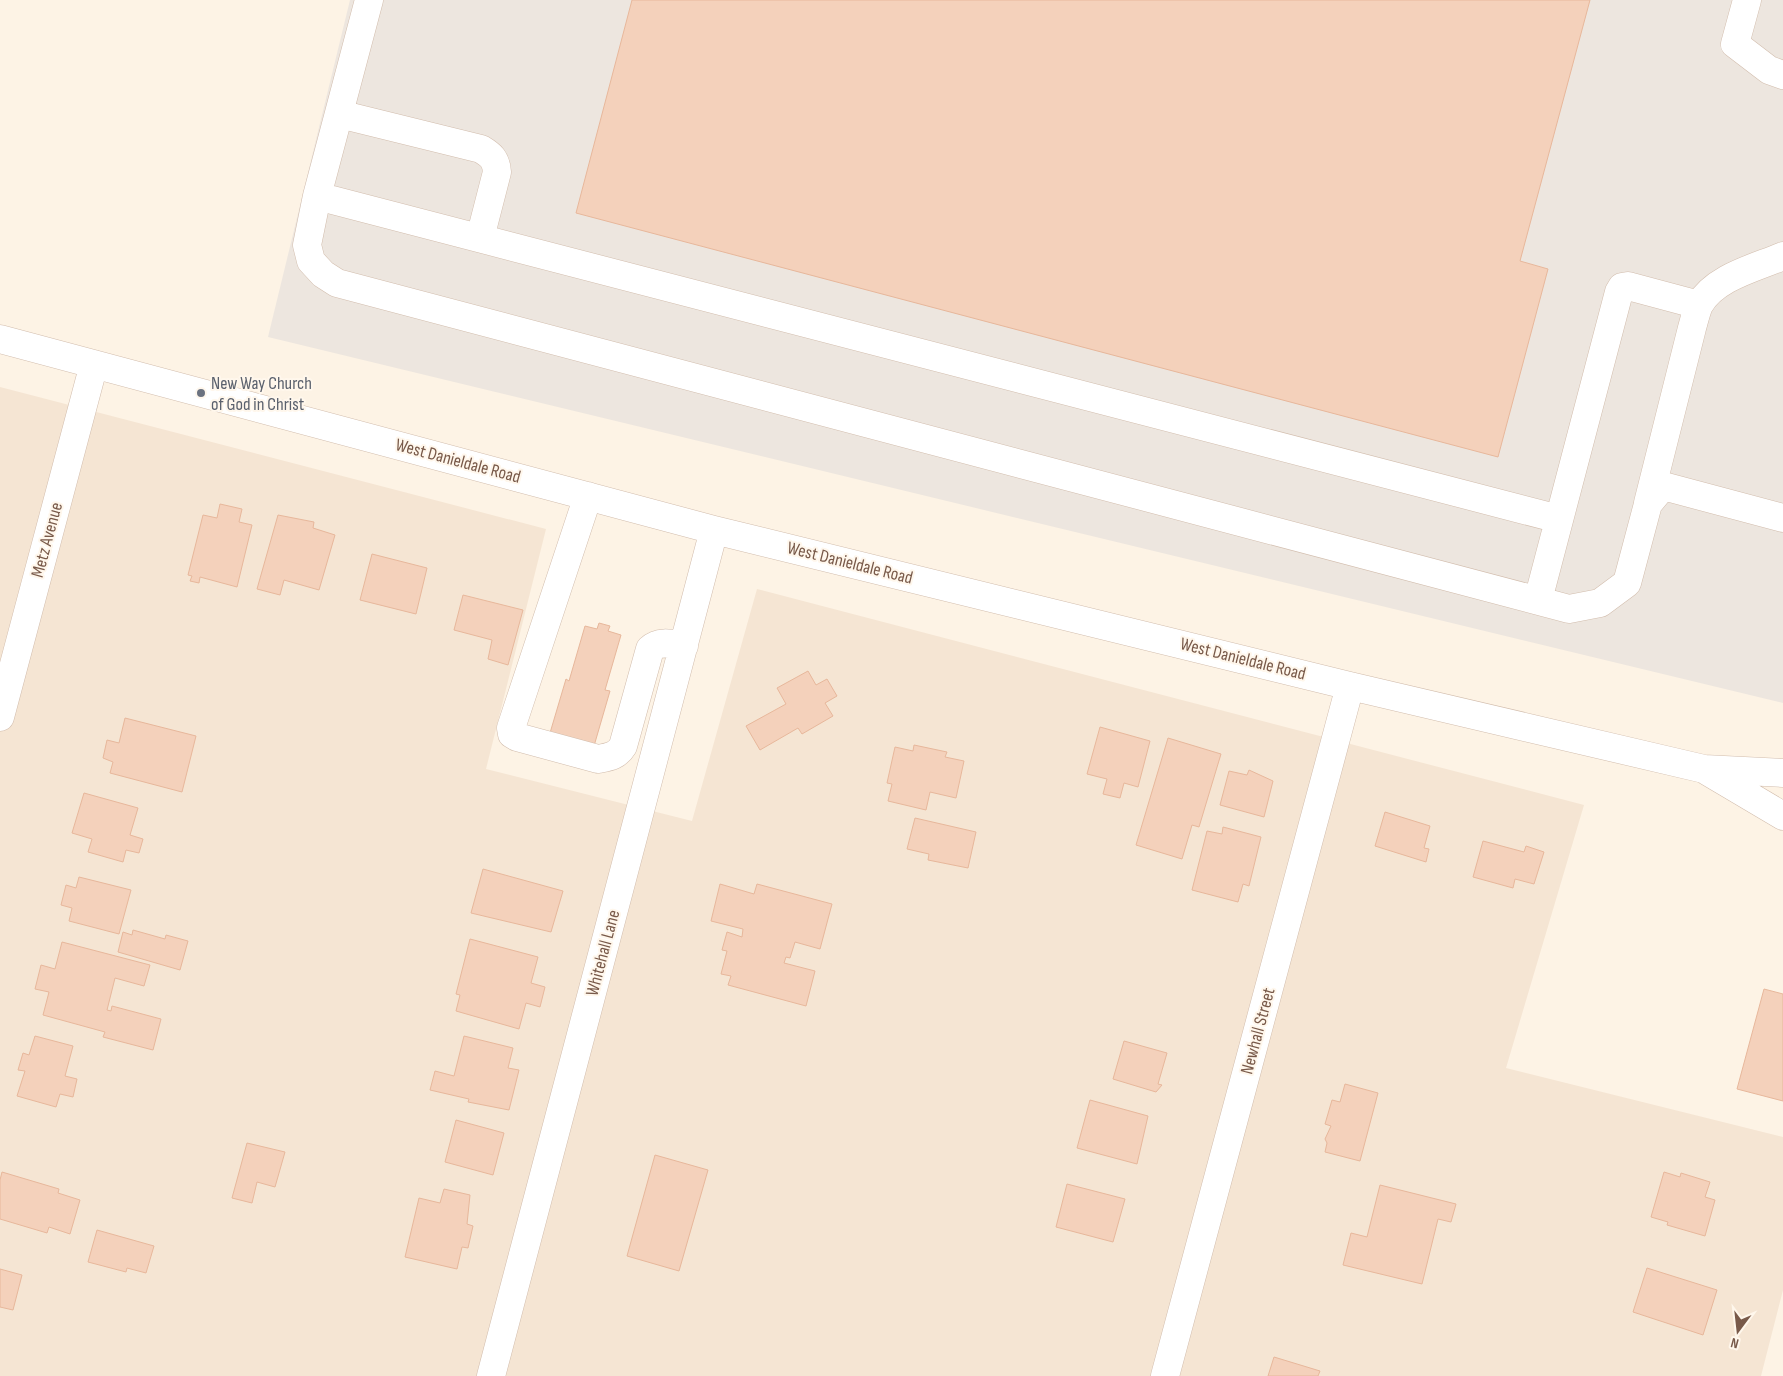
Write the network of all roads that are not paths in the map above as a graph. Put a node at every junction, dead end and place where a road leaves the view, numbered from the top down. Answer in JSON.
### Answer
{"nodes":[{"id":1,"x":369,"y":0,"type":"edge"},
{"id":2,"x":1747,"y":0,"type":"edge"},
{"id":3,"x":1783,"y":75,"type":"edge"},
{"id":4,"x":339,"y":114,"type":"junction"},
{"id":5,"x":317,"y":196,"type":"junction"},
{"id":6,"x":480,"y":238,"type":"junction"},
{"id":7,"x":1783,"y":256,"type":"edge"},
{"id":8,"x":1699,"y":305,"type":"junction"},
{"id":9,"x":0,"y":340,"type":"edge"},
{"id":10,"x":94,"y":364,"type":"junction"},
{"id":11,"x":588,"y":496,"type":"junction"},
{"id":12,"x":1648,"y":504,"type":"junction"},
{"id":13,"x":1783,"y":518,"type":"edge"},
{"id":14,"x":1559,"y":519,"type":"junction"},
{"id":15,"x":714,"y":530,"type":"junction"},
{"id":16,"x":1538,"y":600,"type":"junction"},
{"id":17,"x":684,"y":646,"type":"junction"},
{"id":18,"x":1350,"y":686,"type":"junction"},
{"id":19,"x":0,"y":717,"type":"edge"},
{"id":20,"x":1704,"y":769,"type":"junction"},
{"id":21,"x":1783,"y":773,"type":"edge"},
{"id":22,"x":1783,"y":816,"type":"edge"},
{"id":23,"x":491,"y":1376,"type":"edge"},
{"id":24,"x":1165,"y":1376,"type":"edge"}],
"edges":[{"from":1,"to":4,"type":"street"},
{"from":2,"to":3,"type":"street"},
{"from":4,"to":5,"type":"street"},
{"from":4,"to":6,"type":"street"},
{"from":5,"to":6,"type":"street"},
{"from":5,"to":16,"type":"street"},
{"from":6,"to":14,"type":"street"},
{"from":7,"to":8,"type":"street"},
{"from":8,"to":12,"type":"street"},
{"from":8,"to":14,"type":"street"},
{"from":9,"to":10,"type":"street","name":"West Danieldale Road"},
{"from":10,"to":11,"type":"street","name":"West Danieldale Road"},
{"from":10,"to":19,"type":"street","name":"Metz Avenue"},
{"from":11,"to":15,"type":"street","name":"West Danieldale Road"},
{"from":11,"to":17,"type":"street"},
{"from":12,"to":13,"type":"street"},
{"from":12,"to":16,"type":"street"},
{"from":14,"to":16,"type":"street"},
{"from":15,"to":17,"type":"street","name":"Whitehall Lane"},
{"from":15,"to":18,"type":"street","name":"West Danieldale Road"},
{"from":17,"to":23,"type":"street","name":"Whitehall Lane"},
{"from":18,"to":20,"type":"street","name":"West Danieldale Road"},
{"from":18,"to":24,"type":"street","name":"Newhall Street"},
{"from":20,"to":21,"type":"street","name":"West Danieldale Road"},
{"from":20,"to":22,"type":"street","name":"West Danieldale Road"}]}
